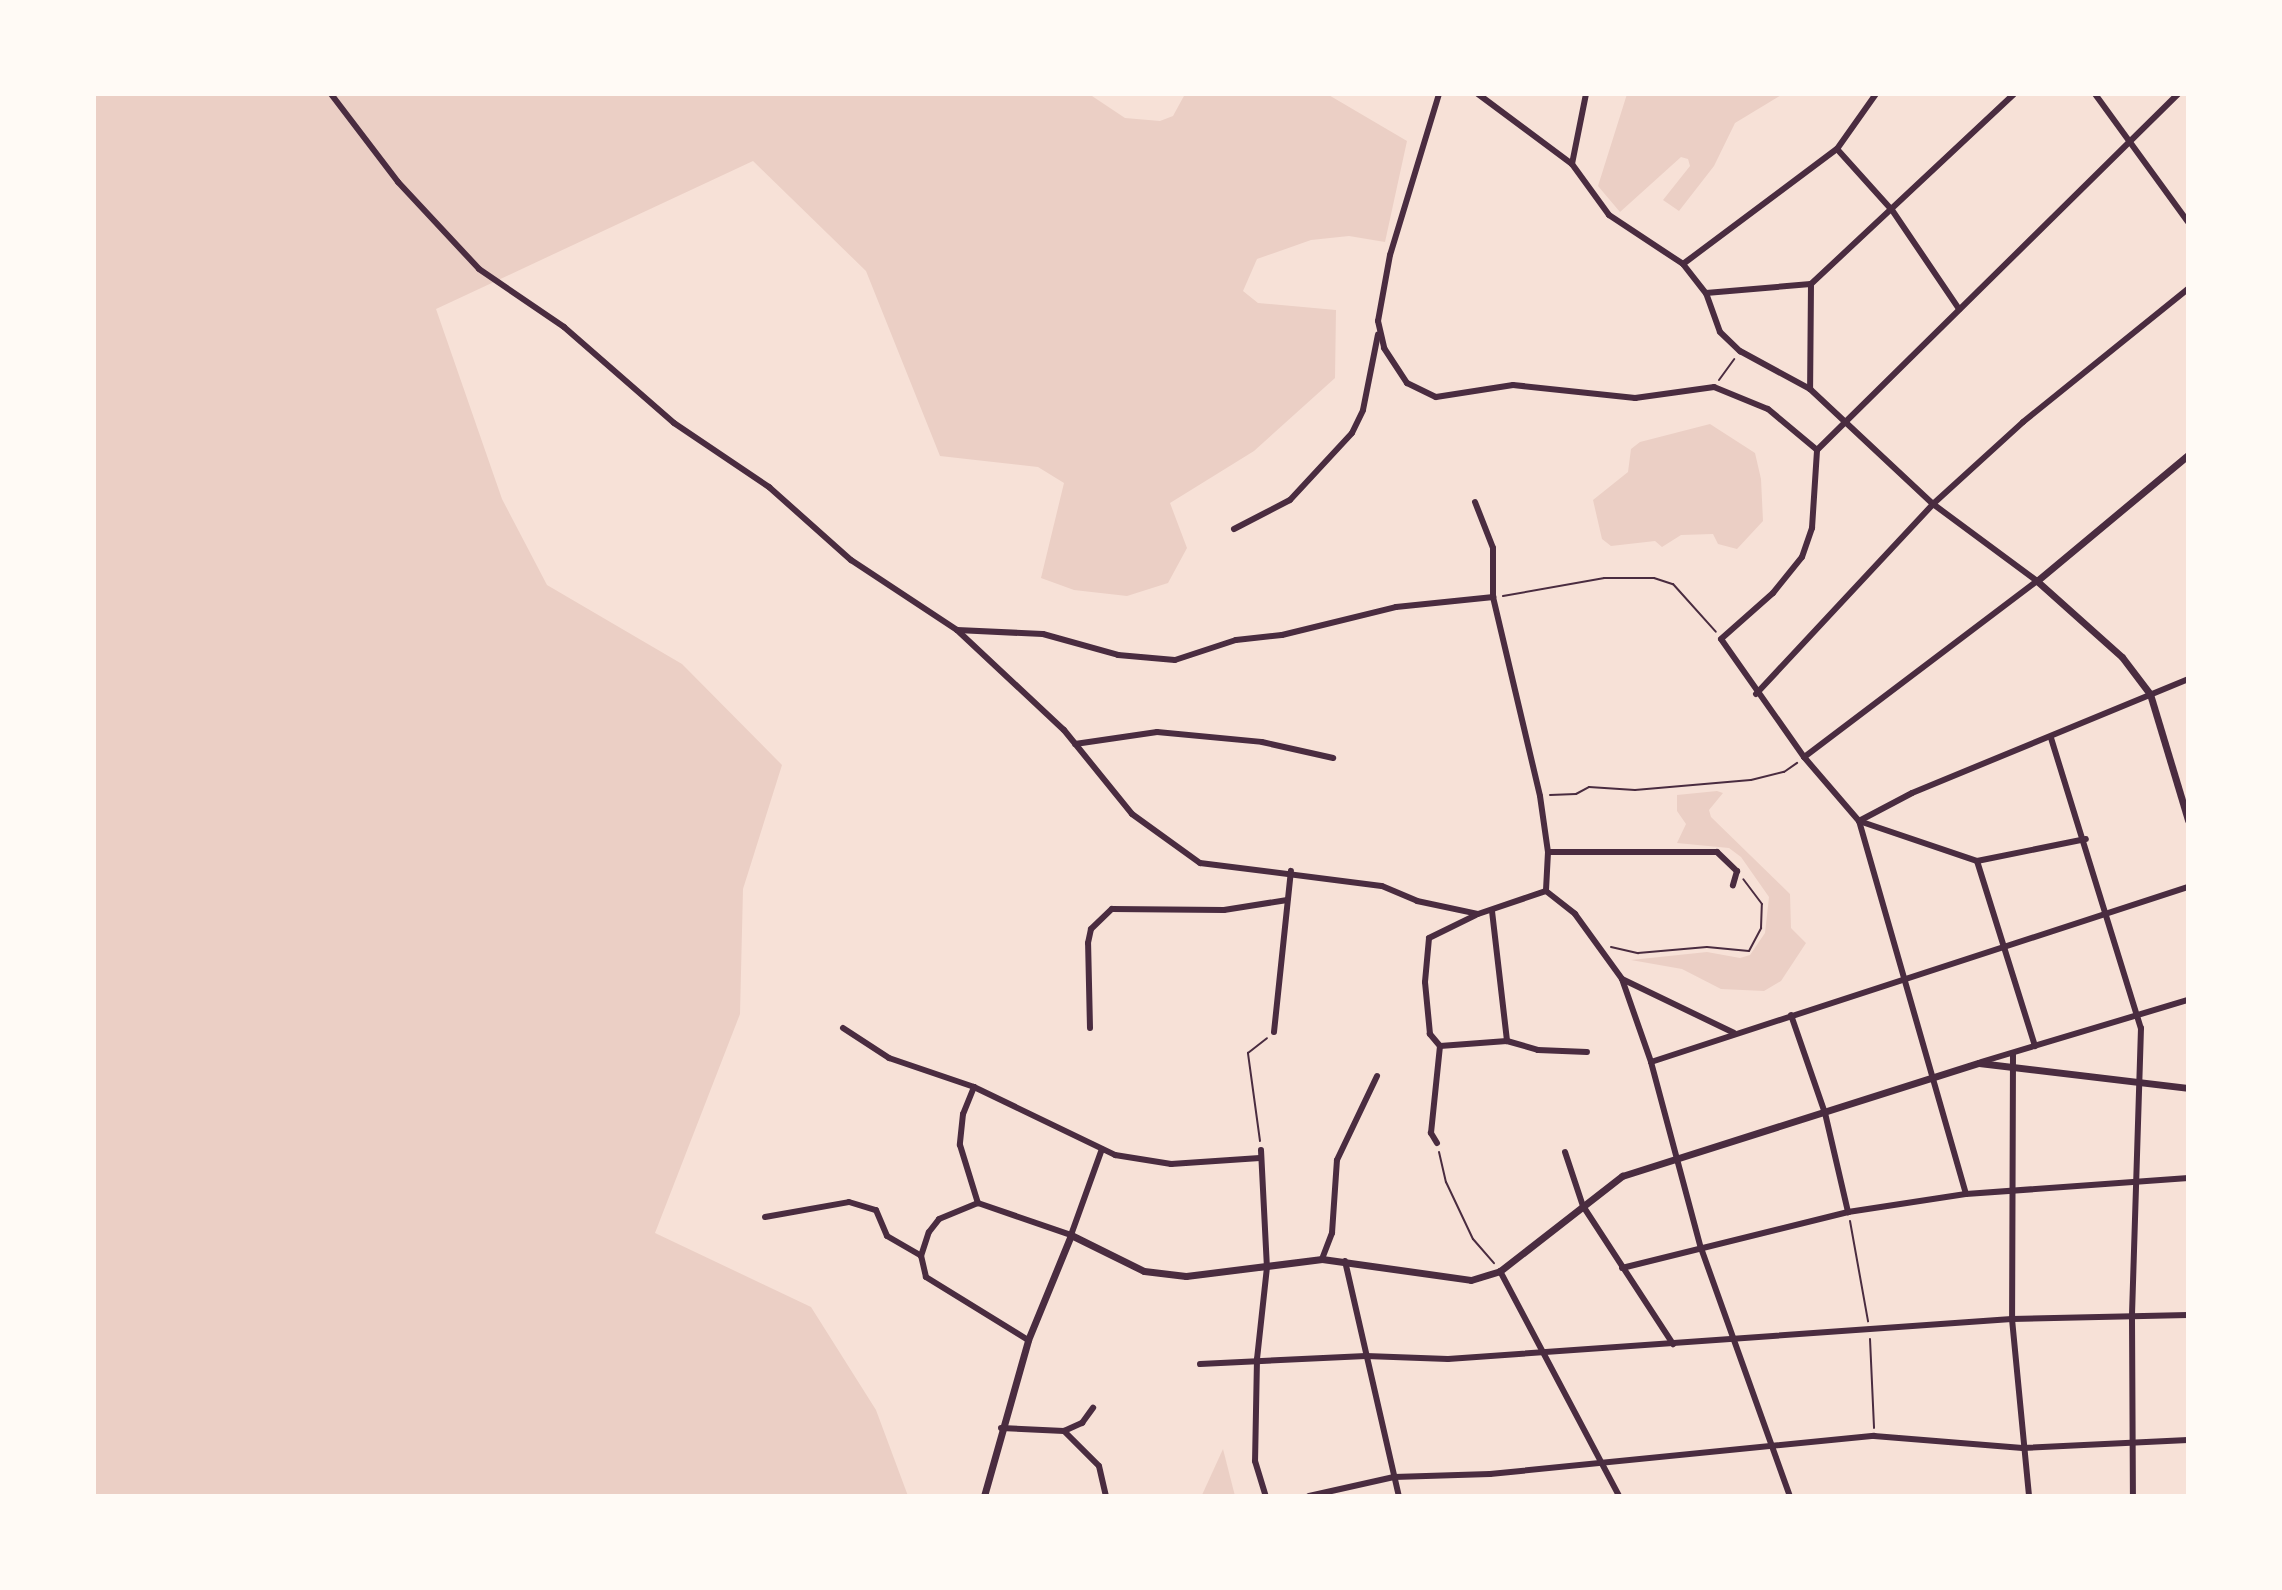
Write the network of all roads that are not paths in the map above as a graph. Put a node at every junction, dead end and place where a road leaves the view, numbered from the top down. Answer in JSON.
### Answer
{"nodes":[{"id":1,"x":331,"y":94,"type":"edge"},
{"id":2,"x":1439,"y":94,"type":"edge"},
{"id":3,"x":1478,"y":94,"type":"edge"},
{"id":4,"x":1586,"y":94,"type":"edge"},
{"id":5,"x":1876,"y":94,"type":"edge"},
{"id":6,"x":2014,"y":94,"type":"edge"},
{"id":7,"x":2095,"y":94,"type":"edge"},
{"id":8,"x":2178,"y":94,"type":"edge"},
{"id":9,"x":2130,"y":140,"type":"junction"},
{"id":10,"x":1837,"y":149,"type":"junction"},
{"id":11,"x":1572,"y":164,"type":"junction"},
{"id":12,"x":1892,"y":210,"type":"junction"},
{"id":13,"x":2188,"y":222,"type":"edge"},
{"id":14,"x":1683,"y":264,"type":"junction"},
{"id":15,"x":1811,"y":284,"type":"junction"},
{"id":16,"x":2188,"y":289,"type":"edge"},
{"id":17,"x":1706,"y":293,"type":"junction"},
{"id":18,"x":1959,"y":309,"type":"junction"},
{"id":19,"x":1378,"y":334,"type":"junction"},
{"id":20,"x":1810,"y":389,"type":"junction"},
{"id":21,"x":1846,"y":425,"type":"junction"},
{"id":22,"x":1817,"y":450,"type":"junction"},
{"id":23,"x":2188,"y":455,"type":"edge"},
{"id":24,"x":1475,"y":502,"type":"dead end"},
{"id":25,"x":1933,"y":504,"type":"junction"},
{"id":26,"x":1234,"y":529,"type":"dead end"},
{"id":27,"x":2037,"y":581,"type":"junction"},
{"id":28,"x":1493,"y":597,"type":"junction"},
{"id":29,"x":957,"y":630,"type":"junction"},
{"id":30,"x":2188,"y":679,"type":"edge"},
{"id":31,"x":1756,"y":694,"type":"junction"},
{"id":32,"x":2150,"y":694,"type":"junction"},
{"id":33,"x":2051,"y":738,"type":"junction"},
{"id":34,"x":1075,"y":744,"type":"junction"},
{"id":35,"x":1804,"y":757,"type":"junction"},
{"id":36,"x":1333,"y":758,"type":"dead end"},
{"id":37,"x":2188,"y":820,"type":"edge"},
{"id":38,"x":1859,"y":821,"type":"junction"},
{"id":39,"x":2086,"y":839,"type":"junction"},
{"id":40,"x":1548,"y":852,"type":"junction"},
{"id":41,"x":1977,"y":861,"type":"junction"},
{"id":42,"x":1291,"y":871,"type":"junction"},
{"id":43,"x":1733,"y":885,"type":"dead end"},
{"id":44,"x":2188,"y":887,"type":"edge"},
{"id":45,"x":1546,"y":891,"type":"junction"},
{"id":46,"x":1287,"y":900,"type":"junction"},
{"id":47,"x":1492,"y":911,"type":"junction"},
{"id":48,"x":2103,"y":913,"type":"junction"},
{"id":49,"x":1478,"y":914,"type":"junction"},
{"id":50,"x":2002,"y":946,"type":"junction"},
{"id":51,"x":1904,"y":977,"type":"junction"},
{"id":52,"x":1622,"y":979,"type":"junction"},
{"id":53,"x":2188,"y":1000,"type":"edge"},
{"id":54,"x":1791,"y":1015,"type":"junction"},
{"id":55,"x":2137,"y":1016,"type":"junction"},
{"id":56,"x":843,"y":1028,"type":"dead end"},
{"id":57,"x":1090,"y":1028,"type":"dead end"},
{"id":58,"x":1274,"y":1032,"type":"road end"},
{"id":59,"x":1734,"y":1033,"type":"junction"},
{"id":60,"x":1507,"y":1041,"type":"junction"},
{"id":61,"x":1440,"y":1046,"type":"junction"},
{"id":62,"x":2035,"y":1046,"type":"junction"},
{"id":63,"x":1587,"y":1052,"type":"dead end"},
{"id":64,"x":2013,"y":1053,"type":"junction"},
{"id":65,"x":1651,"y":1062,"type":"junction"},
{"id":66,"x":1979,"y":1063,"type":"junction"},
{"id":67,"x":2015,"y":1066,"type":"junction"},
{"id":68,"x":1377,"y":1076,"type":"dead end"},
{"id":69,"x":1931,"y":1077,"type":"junction"},
{"id":70,"x":2138,"y":1078,"type":"junction"},
{"id":71,"x":974,"y":1087,"type":"junction"},
{"id":72,"x":2188,"y":1088,"type":"edge"},
{"id":73,"x":1825,"y":1113,"type":"junction"},
{"id":74,"x":1437,"y":1143,"type":"road end"},
{"id":75,"x":1102,"y":1149,"type":"junction"},
{"id":76,"x":1261,"y":1150,"type":"road end"},
{"id":77,"x":1565,"y":1152,"type":"dead end"},
{"id":78,"x":1676,"y":1155,"type":"junction"},
{"id":79,"x":1260,"y":1158,"type":"junction"},
{"id":80,"x":2188,"y":1178,"type":"edge"},
{"id":81,"x":2135,"y":1184,"type":"junction"},
{"id":82,"x":2009,"y":1192,"type":"junction"},
{"id":83,"x":1966,"y":1194,"type":"junction"},
{"id":84,"x":978,"y":1203,"type":"junction"},
{"id":85,"x":1583,"y":1206,"type":"junction"},
{"id":86,"x":1848,"y":1212,"type":"junction"},
{"id":87,"x":765,"y":1217,"type":"dead end"},
{"id":88,"x":1071,"y":1235,"type":"junction"},
{"id":89,"x":1701,"y":1248,"type":"junction"},
{"id":90,"x":921,"y":1256,"type":"junction"},
{"id":91,"x":1322,"y":1259,"type":"junction"},
{"id":92,"x":1345,"y":1261,"type":"junction"},
{"id":93,"x":1267,"y":1267,"type":"junction"},
{"id":94,"x":1622,"y":1268,"type":"junction"},
{"id":95,"x":1500,"y":1271,"type":"junction"},
{"id":96,"x":2188,"y":1315,"type":"edge"},
{"id":97,"x":2132,"y":1318,"type":"junction"},
{"id":98,"x":2012,"y":1319,"type":"junction"},
{"id":99,"x":1028,"y":1340,"type":"junction"},
{"id":100,"x":1737,"y":1342,"type":"junction"},
{"id":101,"x":1673,"y":1344,"type":"junction"},
{"id":102,"x":1545,"y":1354,"type":"junction"},
{"id":103,"x":1366,"y":1356,"type":"junction"},
{"id":104,"x":1257,"y":1359,"type":"junction"},
{"id":105,"x":1200,"y":1364,"type":"dead end"},
{"id":106,"x":1093,"y":1408,"type":"dead end"},
{"id":107,"x":1001,"y":1428,"type":"junction"},
{"id":108,"x":1064,"y":1431,"type":"junction"},
{"id":109,"x":2188,"y":1440,"type":"edge"},
{"id":110,"x":2132,"y":1441,"type":"junction"},
{"id":111,"x":1768,"y":1447,"type":"junction"},
{"id":112,"x":2023,"y":1448,"type":"junction"},
{"id":113,"x":1605,"y":1462,"type":"junction"},
{"id":114,"x":1394,"y":1477,"type":"junction"},
{"id":115,"x":984,"y":1496,"type":"edge"},
{"id":116,"x":1106,"y":1496,"type":"edge"},
{"id":117,"x":1266,"y":1496,"type":"edge"},
{"id":118,"x":1309,"y":1496,"type":"edge"},
{"id":119,"x":1399,"y":1496,"type":"edge"},
{"id":120,"x":1619,"y":1496,"type":"edge"},
{"id":121,"x":1790,"y":1496,"type":"edge"},
{"id":122,"x":2029,"y":1496,"type":"edge"},
{"id":123,"x":2133,"y":1496,"type":"edge"}],
"edges":[{"from":1,"to":29,"type":"street"},
{"from":2,"to":19,"type":"street"},
{"from":3,"to":11,"type":"street"},
{"from":4,"to":11,"type":"street"},
{"from":5,"to":10,"type":"street"},
{"from":6,"to":12,"type":"street"},
{"from":7,"to":9,"type":"street"},
{"from":8,"to":9,"type":"street"},
{"from":9,"to":13,"type":"street"},
{"from":9,"to":18,"type":"street"},
{"from":10,"to":12,"type":"street"},
{"from":10,"to":14,"type":"street"},
{"from":11,"to":14,"type":"street"},
{"from":12,"to":15,"type":"street"},
{"from":12,"to":18,"type":"street"},
{"from":14,"to":17,"type":"street"},
{"from":15,"to":17,"type":"street"},
{"from":15,"to":20,"type":"street"},
{"from":16,"to":25,"type":"street"},
{"from":17,"to":20,"type":"street"},
{"from":18,"to":21,"type":"street"},
{"from":19,"to":22,"type":"street"},
{"from":19,"to":26,"type":"street"},
{"from":20,"to":21,"type":"street"},
{"from":21,"to":22,"type":"street"},
{"from":21,"to":25,"type":"street"},
{"from":22,"to":31,"type":"street"},
{"from":23,"to":27,"type":"street"},
{"from":24,"to":28,"type":"street"},
{"from":25,"to":27,"type":"street"},
{"from":25,"to":31,"type":"street"},
{"from":27,"to":32,"type":"street"},
{"from":27,"to":35,"type":"street"},
{"from":28,"to":29,"type":"street"},
{"from":28,"to":40,"type":"street"},
{"from":29,"to":34,"type":"street"},
{"from":30,"to":32,"type":"street"},
{"from":31,"to":35,"type":"street"},
{"from":32,"to":33,"type":"street"},
{"from":32,"to":37,"type":"street"},
{"from":33,"to":38,"type":"street"},
{"from":33,"to":39,"type":"street"},
{"from":34,"to":36,"type":"street"},
{"from":34,"to":42,"type":"street"},
{"from":35,"to":38,"type":"street"},
{"from":38,"to":41,"type":"street"},
{"from":38,"to":51,"type":"street"},
{"from":39,"to":41,"type":"street"},
{"from":39,"to":48,"type":"street"},
{"from":40,"to":43,"type":"street"},
{"from":40,"to":45,"type":"street"},
{"from":41,"to":50,"type":"street"},
{"from":42,"to":46,"type":"street"},
{"from":42,"to":49,"type":"street"},
{"from":44,"to":48,"type":"street"},
{"from":45,"to":47,"type":"street"},
{"from":45,"to":52,"type":"street"},
{"from":46,"to":57,"type":"street"},
{"from":46,"to":58,"type":"street"},
{"from":47,"to":49,"type":"street"},
{"from":47,"to":60,"type":"street"},
{"from":48,"to":50,"type":"street"},
{"from":48,"to":55,"type":"street"},
{"from":49,"to":61,"type":"street"},
{"from":50,"to":51,"type":"street"},
{"from":50,"to":62,"type":"street"},
{"from":51,"to":54,"type":"street"},
{"from":51,"to":69,"type":"street"},
{"from":52,"to":59,"type":"street"},
{"from":52,"to":65,"type":"street"},
{"from":53,"to":55,"type":"street"},
{"from":54,"to":59,"type":"street"},
{"from":54,"to":73,"type":"street"},
{"from":55,"to":62,"type":"street"},
{"from":55,"to":70,"type":"street"},
{"from":56,"to":71,"type":"street"},
{"from":59,"to":65,"type":"street"},
{"from":60,"to":61,"type":"street"},
{"from":60,"to":63,"type":"street"},
{"from":61,"to":74,"type":"street"},
{"from":62,"to":64,"type":"street"},
{"from":64,"to":66,"type":"street"},
{"from":64,"to":67,"type":"street"},
{"from":65,"to":78,"type":"street"},
{"from":66,"to":67,"type":"street"},
{"from":66,"to":69,"type":"street"},
{"from":67,"to":70,"type":"street"},
{"from":67,"to":82,"type":"street"},
{"from":68,"to":91,"type":"street"},
{"from":69,"to":73,"type":"street"},
{"from":69,"to":83,"type":"street"},
{"from":70,"to":72,"type":"street"},
{"from":70,"to":81,"type":"street"},
{"from":71,"to":75,"type":"street"},
{"from":71,"to":84,"type":"street"},
{"from":73,"to":78,"type":"street"},
{"from":73,"to":86,"type":"street"},
{"from":75,"to":79,"type":"street"},
{"from":75,"to":88,"type":"street"},
{"from":76,"to":79,"type":"street"},
{"from":77,"to":85,"type":"street"},
{"from":78,"to":85,"type":"street"},
{"from":78,"to":89,"type":"street"},
{"from":79,"to":93,"type":"street"},
{"from":80,"to":81,"type":"street"},
{"from":81,"to":82,"type":"street"},
{"from":81,"to":97,"type":"street"},
{"from":82,"to":83,"type":"street"},
{"from":82,"to":98,"type":"street"},
{"from":83,"to":86,"type":"street"},
{"from":84,"to":88,"type":"street"},
{"from":84,"to":90,"type":"street"},
{"from":85,"to":94,"type":"street"},
{"from":85,"to":95,"type":"street"},
{"from":86,"to":89,"type":"street"},
{"from":87,"to":90,"type":"street"},
{"from":88,"to":93,"type":"street"},
{"from":88,"to":99,"type":"street"},
{"from":89,"to":94,"type":"street"},
{"from":89,"to":100,"type":"street"},
{"from":90,"to":99,"type":"street"},
{"from":91,"to":92,"type":"street"},
{"from":91,"to":93,"type":"street"},
{"from":92,"to":95,"type":"street"},
{"from":92,"to":103,"type":"street"},
{"from":93,"to":104,"type":"street"},
{"from":94,"to":101,"type":"street"},
{"from":95,"to":102,"type":"street"},
{"from":96,"to":97,"type":"street"},
{"from":97,"to":98,"type":"street"},
{"from":97,"to":110,"type":"street"},
{"from":98,"to":100,"type":"street"},
{"from":98,"to":112,"type":"street"},
{"from":99,"to":107,"type":"street"},
{"from":100,"to":101,"type":"street"},
{"from":100,"to":111,"type":"street"},
{"from":101,"to":102,"type":"street"},
{"from":102,"to":103,"type":"street"},
{"from":102,"to":113,"type":"street"},
{"from":103,"to":104,"type":"street"},
{"from":103,"to":114,"type":"street"},
{"from":104,"to":105,"type":"street"},
{"from":104,"to":117,"type":"street"},
{"from":106,"to":108,"type":"street"},
{"from":107,"to":108,"type":"street"},
{"from":107,"to":115,"type":"street"},
{"from":108,"to":116,"type":"street"},
{"from":109,"to":110,"type":"street"},
{"from":110,"to":112,"type":"street"},
{"from":110,"to":123,"type":"street"},
{"from":111,"to":112,"type":"street"},
{"from":111,"to":113,"type":"street"},
{"from":111,"to":121,"type":"street"},
{"from":112,"to":122,"type":"street"},
{"from":113,"to":114,"type":"street"},
{"from":113,"to":120,"type":"street"},
{"from":114,"to":118,"type":"street"},
{"from":114,"to":119,"type":"street"}]}
